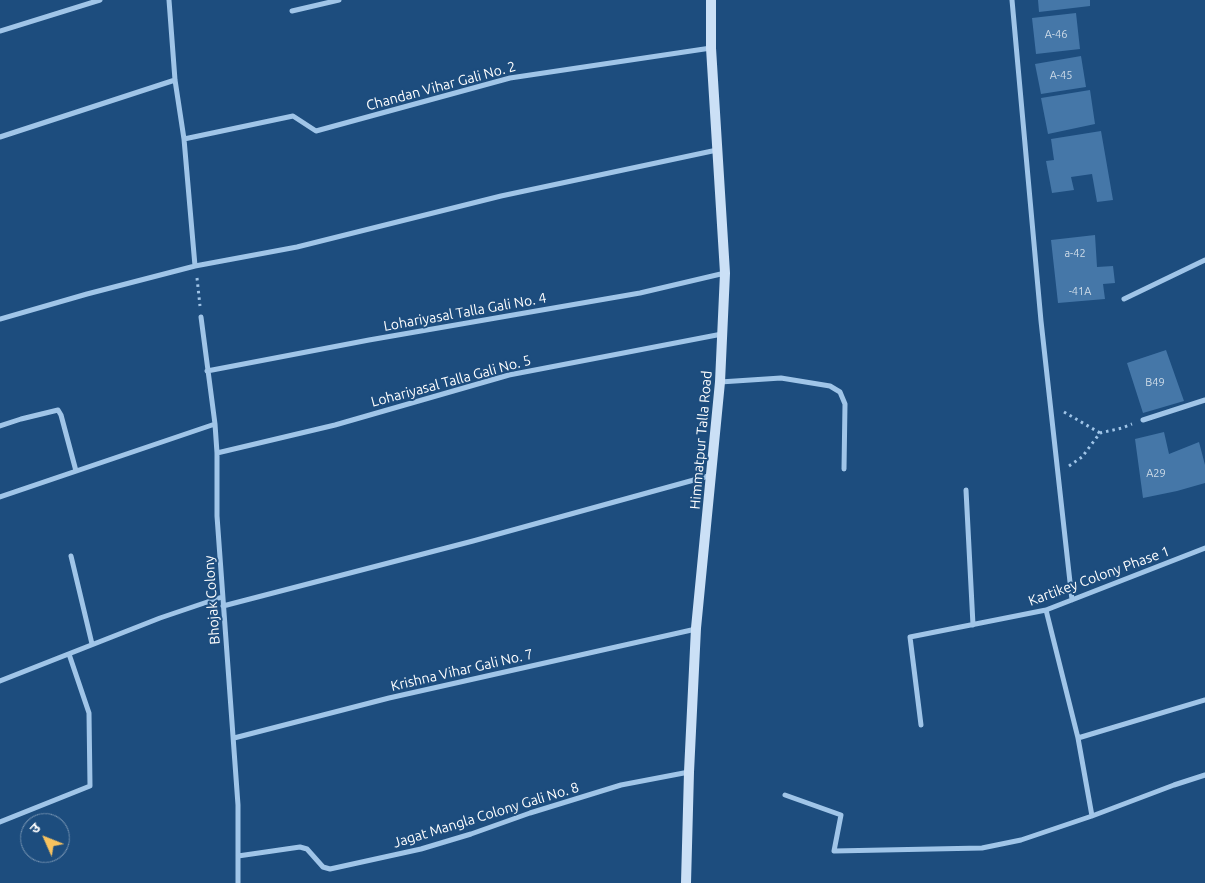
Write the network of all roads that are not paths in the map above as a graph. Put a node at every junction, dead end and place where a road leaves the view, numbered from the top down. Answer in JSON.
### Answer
{"nodes":[{"id":1,"x":100,"y":0,"type":"edge"},
{"id":2,"x":169,"y":0,"type":"edge"},
{"id":3,"x":339,"y":0,"type":"edge"},
{"id":4,"x":711,"y":0,"type":"edge"},
{"id":5,"x":1012,"y":0,"type":"edge"},
{"id":6,"x":292,"y":11,"type":"dead end"},
{"id":7,"x":0,"y":31,"type":"edge"},
{"id":8,"x":711,"y":48,"type":"junction"},
{"id":9,"x":175,"y":80,"type":"junction"},
{"id":10,"x":0,"y":137,"type":"edge"},
{"id":11,"x":184,"y":139,"type":"junction"},
{"id":12,"x":718,"y":150,"type":"junction"},
{"id":13,"x":1205,"y":260,"type":"edge"},
{"id":14,"x":195,"y":266,"type":"junction"},
{"id":15,"x":725,"y":273,"type":"junction"},
{"id":16,"x":1124,"y":299,"type":"dead end"},
{"id":17,"x":201,"y":317,"type":"road end"},
{"id":18,"x":0,"y":319,"type":"edge"},
{"id":19,"x":722,"y":334,"type":"junction"},
{"id":20,"x":207,"y":371,"type":"junction"},
{"id":21,"x":720,"y":382,"type":"junction"},
{"id":22,"x":1205,"y":400,"type":"edge"},
{"id":23,"x":1143,"y":420,"type":"road end"},
{"id":24,"x":215,"y":424,"type":"junction"},
{"id":25,"x":0,"y":426,"type":"edge"},
{"id":26,"x":217,"y":453,"type":"junction"},
{"id":27,"x":844,"y":469,"type":"dead end"},
{"id":28,"x":76,"y":471,"type":"junction"},
{"id":29,"x":712,"y":475,"type":"junction"},
{"id":30,"x":966,"y":490,"type":"dead end"},
{"id":31,"x":0,"y":497,"type":"edge"},
{"id":32,"x":1205,"y":548,"type":"edge"},
{"id":33,"x":71,"y":556,"type":"dead end"},
{"id":34,"x":222,"y":597,"type":"junction"},
{"id":35,"x":1072,"y":600,"type":"junction"},
{"id":36,"x":223,"y":606,"type":"junction"},
{"id":37,"x":1046,"y":610,"type":"junction"},
{"id":38,"x":973,"y":625,"type":"junction"},
{"id":39,"x":696,"y":628,"type":"junction"},
{"id":40,"x":92,"y":644,"type":"junction"},
{"id":41,"x":69,"y":654,"type":"junction"},
{"id":42,"x":0,"y":681,"type":"edge"},
{"id":43,"x":1205,"y":700,"type":"edge"},
{"id":44,"x":921,"y":725,"type":"dead end"},
{"id":45,"x":234,"y":738,"type":"junction"},
{"id":46,"x":1078,"y":738,"type":"junction"},
{"id":47,"x":689,"y":772,"type":"junction"},
{"id":48,"x":1205,"y":775,"type":"edge"},
{"id":49,"x":785,"y":795,"type":"dead end"},
{"id":50,"x":1092,"y":816,"type":"junction"},
{"id":51,"x":0,"y":822,"type":"edge"},
{"id":52,"x":238,"y":856,"type":"junction"},
{"id":53,"x":238,"y":883,"type":"edge"},
{"id":54,"x":685,"y":883,"type":"edge"}],
"edges":[{"from":1,"to":7,"type":"street"},
{"from":2,"to":9,"type":"street"},
{"from":3,"to":6,"type":"street"},
{"from":4,"to":8,"type":"street","name":"Himmatpur Talla Road"},
{"from":5,"to":35,"type":"street"},
{"from":8,"to":11,"type":"street","name":"Chandan Vihar Gali No. 2"},
{"from":8,"to":12,"type":"street","name":"Himmatpur Talla Road"},
{"from":9,"to":10,"type":"street"},
{"from":9,"to":11,"type":"street"},
{"from":11,"to":14,"type":"street"},
{"from":12,"to":14,"type":"street"},
{"from":12,"to":15,"type":"street","name":"Himmatpur Talla Road"},
{"from":13,"to":16,"type":"street"},
{"from":14,"to":18,"type":"street"},
{"from":15,"to":19,"type":"street","name":"Himmatpur Talla Road"},
{"from":15,"to":20,"type":"street","name":"Lohariyasal Talla Gali No. 4"},
{"from":17,"to":20,"type":"street","name":"Bhojak Colony"},
{"from":19,"to":21,"type":"street","name":"Himmatpur Talla Road"},
{"from":19,"to":26,"type":"street","name":"Lohariyasal Talla Gali No. 5"},
{"from":20,"to":24,"type":"street","name":"Bhojak Colony"},
{"from":21,"to":27,"type":"street"},
{"from":21,"to":29,"type":"street","name":"Himmatpur Talla Road"},
{"from":22,"to":23,"type":"street"},
{"from":24,"to":26,"type":"street","name":"Bhojak Colony"},
{"from":24,"to":28,"type":"street"},
{"from":25,"to":28,"type":"street"},
{"from":26,"to":34,"type":"street","name":"Bhojak Colony"},
{"from":28,"to":31,"type":"street"},
{"from":29,"to":36,"type":"street"},
{"from":29,"to":39,"type":"street","name":"Himmatpur Talla Road"},
{"from":30,"to":38,"type":"street"},
{"from":32,"to":35,"type":"street","name":"Kartikey Colony Phase 1"},
{"from":33,"to":40,"type":"street"},
{"from":34,"to":36,"type":"street","name":"Bhojak Colony"},
{"from":34,"to":40,"type":"street"},
{"from":35,"to":37,"type":"street","name":"Kartikey Colony Phase 1"},
{"from":36,"to":45,"type":"street","name":"Bhojak Colony"},
{"from":37,"to":38,"type":"street","name":"Kartikey Colony Phase 1"},
{"from":37,"to":46,"type":"street"},
{"from":38,"to":44,"type":"street","name":"Kartikey Colony Phase 1"},
{"from":39,"to":45,"type":"street","name":"Krishna Vihar Gali No. 7"},
{"from":39,"to":47,"type":"street","name":"Himmatpur Talla Road"},
{"from":40,"to":41,"type":"street"},
{"from":41,"to":42,"type":"street"},
{"from":41,"to":51,"type":"street"},
{"from":43,"to":46,"type":"street"},
{"from":45,"to":52,"type":"street","name":"Bhojak Colony"},
{"from":46,"to":50,"type":"street"},
{"from":47,"to":52,"type":"street","name":"Jagat Mangla Colony Gali No. 8"},
{"from":47,"to":54,"type":"street","name":"Himmatpur Talla Road"},
{"from":48,"to":50,"type":"street"},
{"from":49,"to":50,"type":"street"},
{"from":52,"to":53,"type":"street","name":"Bhojak Colony"}]}
